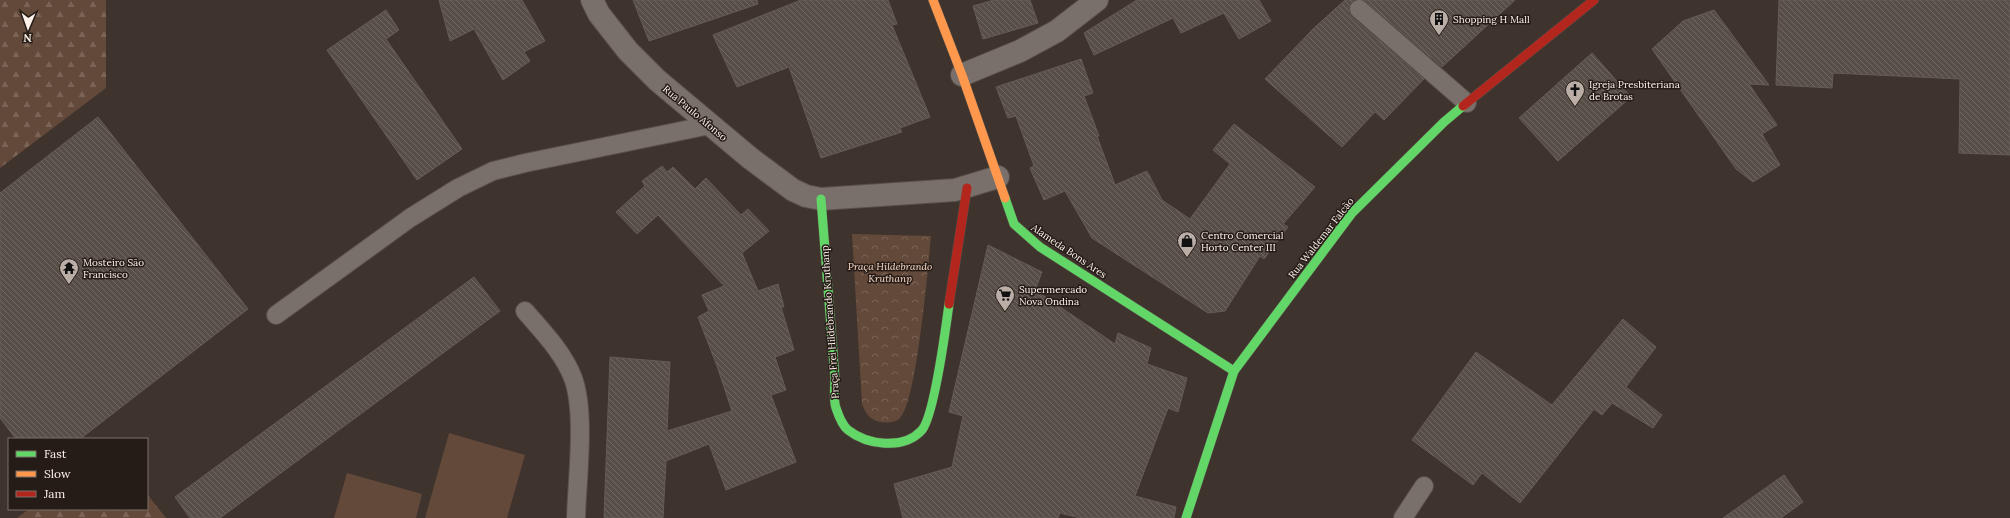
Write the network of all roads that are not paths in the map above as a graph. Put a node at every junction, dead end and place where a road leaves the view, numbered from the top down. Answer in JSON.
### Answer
{"nodes":[{"id":1,"x":592,"y":0,"type":"edge"},
{"id":2,"x":933,"y":0,"type":"edge"},
{"id":3,"x":1097,"y":0,"type":"edge"},
{"id":4,"x":1594,"y":0,"type":"edge"},
{"id":5,"x":1359,"y":8,"type":"dead end"},
{"id":6,"x":962,"y":75,"type":"junction"},
{"id":7,"x":1466,"y":104,"type":"junction"},
{"id":8,"x":710,"y":125,"type":"junction"},
{"id":9,"x":998,"y":177,"type":"junction"},
{"id":10,"x":967,"y":188,"type":"junction"},
{"id":11,"x":821,"y":198,"type":"junction"},
{"id":12,"x":525,"y":311,"type":"dead end"},
{"id":13,"x":276,"y":315,"type":"dead end"},
{"id":14,"x":1234,"y":371,"type":"junction"},
{"id":15,"x":1424,"y":486,"type":"dead end"},
{"id":16,"x":576,"y":518,"type":"edge"},
{"id":17,"x":1186,"y":518,"type":"edge"},
{"id":18,"x":1403,"y":518,"type":"edge"}],
"edges":[{"from":1,"to":8,"type":"street","name":"Rua Paulo Afonso"},
{"from":2,"to":6,"type":"street","name":"Alameda Bons Ares"},
{"from":3,"to":6,"type":"street"},
{"from":4,"to":7,"type":"street","name":"Rua Waldemar Falcão"},
{"from":5,"to":7,"type":"lane"},
{"from":6,"to":9,"type":"street","name":"Alameda Bons Ares"},
{"from":7,"to":14,"type":"street","name":"Rua Waldemar Falcão"},
{"from":8,"to":11,"type":"street","name":"Rua Paulo Afonso"},
{"from":8,"to":13,"type":"lane"},
{"from":9,"to":10,"type":"street"},
{"from":9,"to":14,"type":"street","name":"Alameda Bons Ares"},
{"from":10,"to":11,"type":"street"},
{"from":10,"to":11,"type":"street","name":"Praça Frei Hildebrando Kruthanp"},
{"from":12,"to":16,"type":"lane"},
{"from":14,"to":17,"type":"street","name":"Rua Waldemar Falcão"},
{"from":15,"to":18,"type":"lane"}]}
